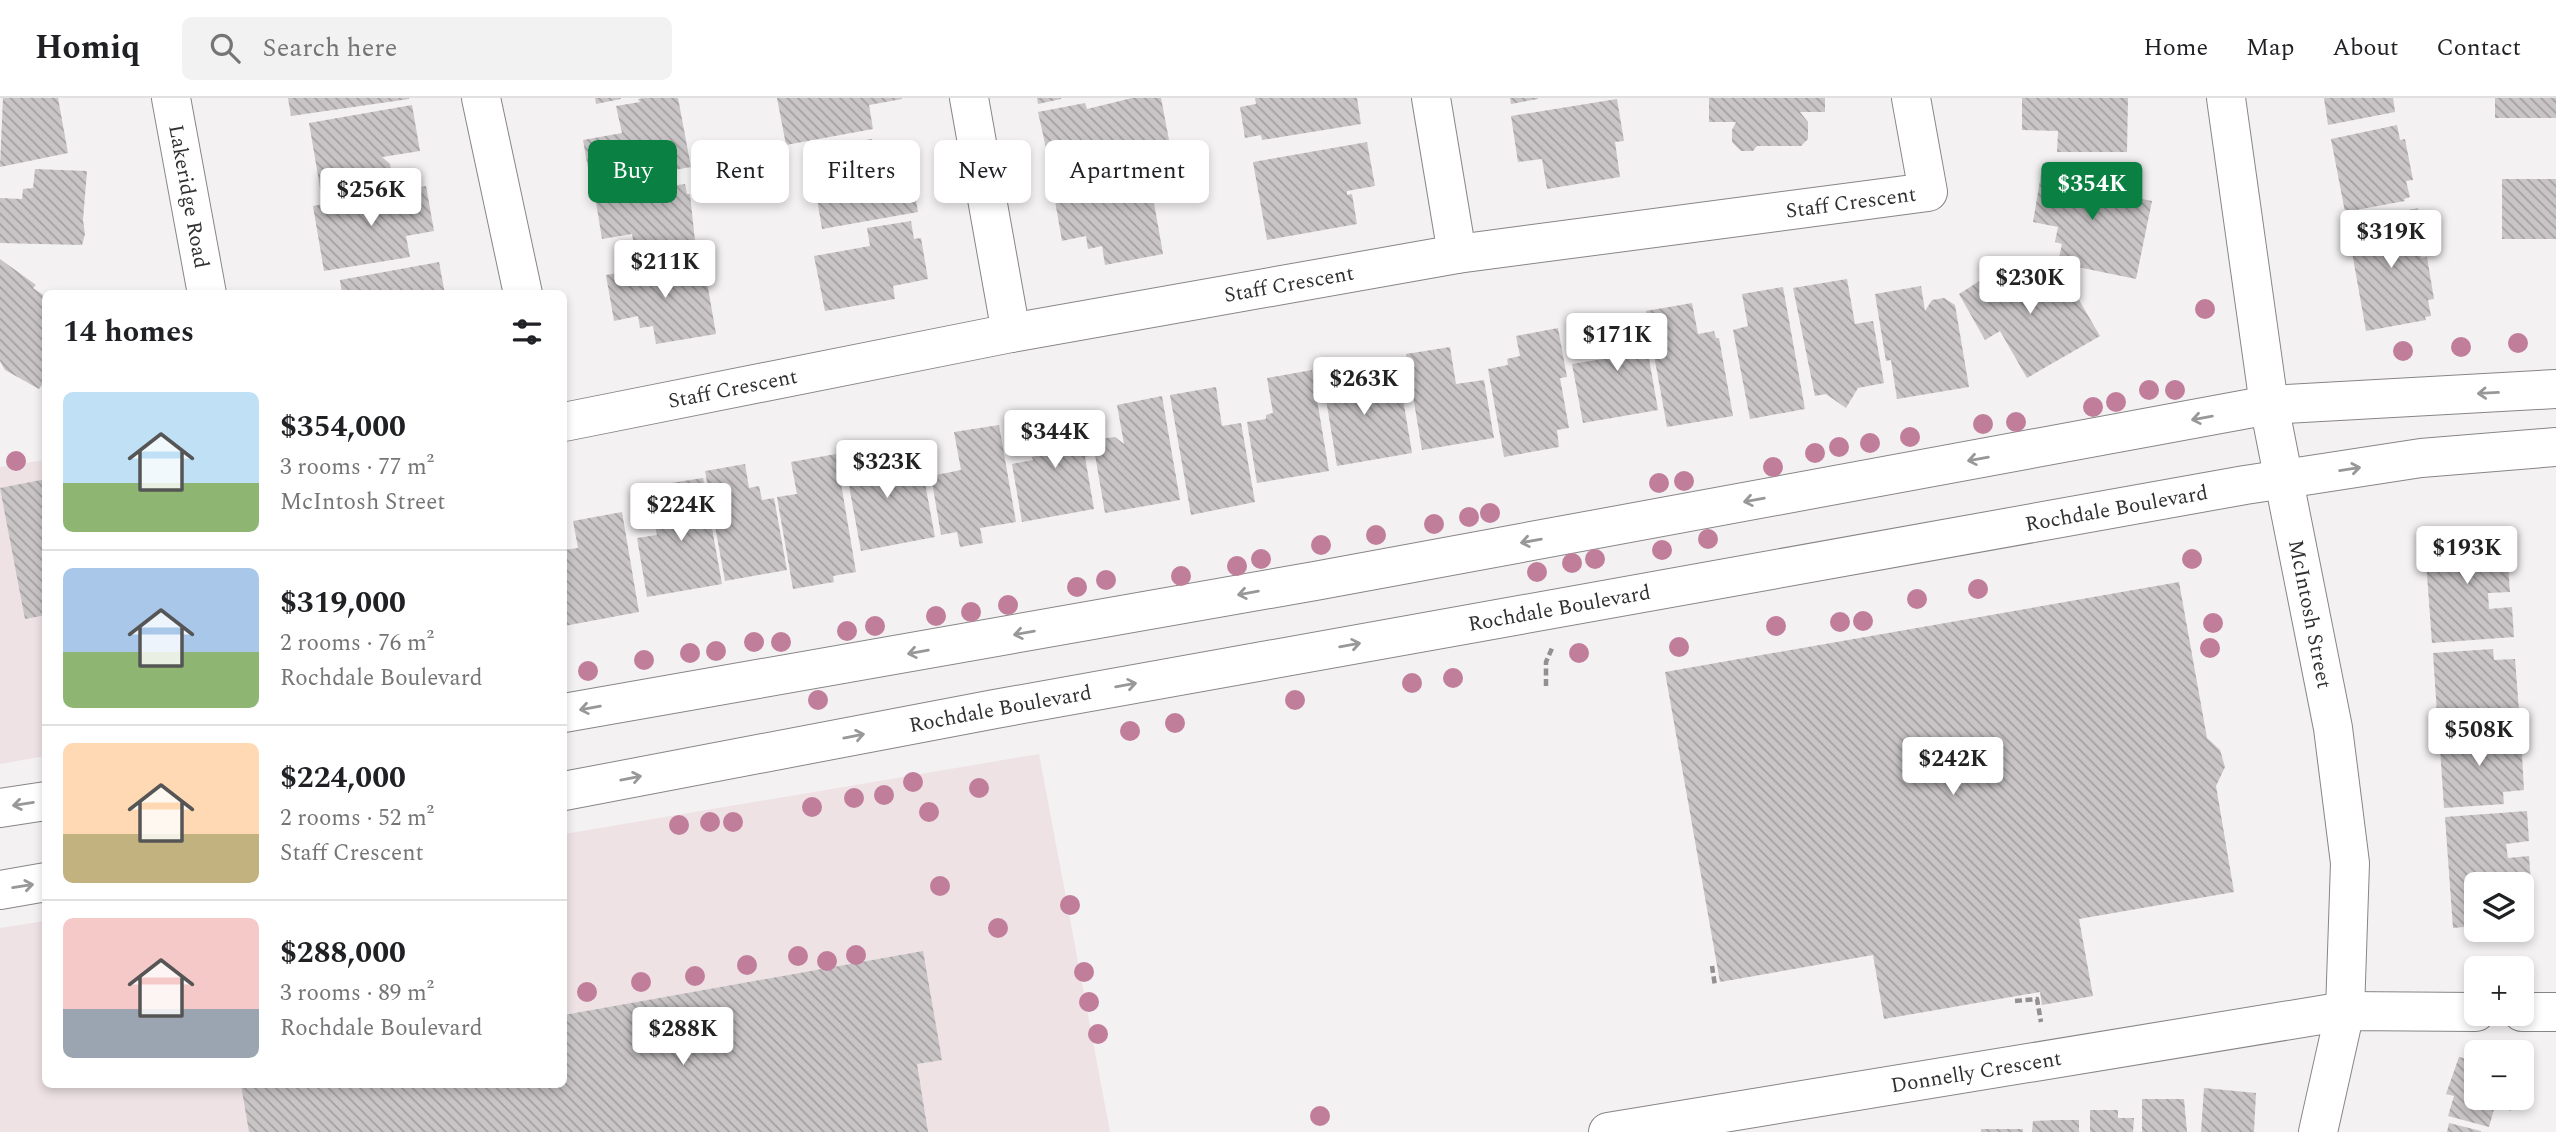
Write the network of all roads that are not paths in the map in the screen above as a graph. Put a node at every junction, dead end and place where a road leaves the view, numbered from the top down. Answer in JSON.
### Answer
{"nodes":[{"id":1,"x":171,"y":98,"type":"edge"},
{"id":2,"x":481,"y":98,"type":"edge"},
{"id":3,"x":969,"y":98,"type":"edge"},
{"id":4,"x":1431,"y":98,"type":"edge"},
{"id":5,"x":1912,"y":98,"type":"edge"},
{"id":6,"x":2226,"y":98,"type":"edge"},
{"id":7,"x":1457,"y":254,"type":"junction"},
{"id":8,"x":206,"y":290,"type":"edge"},
{"id":9,"x":522,"y":290,"type":"edge"},
{"id":10,"x":1011,"y":333,"type":"junction"},
{"id":11,"x":2556,"y":389,"type":"edge"},
{"id":12,"x":2269,"y":405,"type":"junction"},
{"id":13,"x":567,"y":421,"type":"edge"},
{"id":14,"x":2556,"y":447,"type":"edge"},
{"id":15,"x":2283,"y":479,"type":"junction"},
{"id":16,"x":567,"y":712,"type":"edge"},
{"id":17,"x":567,"y":790,"type":"edge"},
{"id":18,"x":42,"y":802,"type":"edge"},
{"id":19,"x":0,"y":808,"type":"edge"},
{"id":20,"x":42,"y":883,"type":"edge"},
{"id":21,"x":0,"y":890,"type":"edge"},
{"id":22,"x":2345,"y":1011,"type":"junction"},
{"id":23,"x":2464,"y":1012,"type":"edge"},
{"id":24,"x":2534,"y":1012,"type":"edge"},
{"id":25,"x":2556,"y":1012,"type":"edge"},
{"id":26,"x":1608,"y":1132,"type":"edge"},
{"id":27,"x":2318,"y":1132,"type":"edge"}],
"edges":[{"from":1,"to":8,"type":"street","name":"Lakeridge Road"},
{"from":2,"to":9,"type":"street"},
{"from":3,"to":10,"type":"street"},
{"from":4,"to":7,"type":"street"},
{"from":5,"to":7,"type":"street","name":"Staff Crescent"},
{"from":6,"to":12,"type":"street","name":"McIntosh Street"},
{"from":7,"to":10,"type":"street","name":"Staff Crescent"},
{"from":10,"to":13,"type":"street","name":"Staff Crescent"},
{"from":11,"to":12,"type":"street","one_way":true},
{"from":12,"to":15,"type":"street","name":"McIntosh Street"},
{"from":12,"to":16,"type":"street","one_way":true},
{"from":15,"to":14,"type":"street","name":"Rochdale Boulevard","one_way":true},
{"from":17,"to":15,"type":"street","name":"Rochdale Boulevard","one_way":true},
{"from":15,"to":22,"type":"street","name":"McIntosh Street"},
{"from":18,"to":19,"type":"street","one_way":true},
{"from":21,"to":20,"type":"street","one_way":true},
{"from":22,"to":23,"type":"street","name":"Donnelly Crescent"},
{"from":22,"to":26,"type":"street","name":"Donnelly Crescent"},
{"from":22,"to":27,"type":"street","name":"McIntosh Street"},
{"from":24,"to":25,"type":"street"}]}
